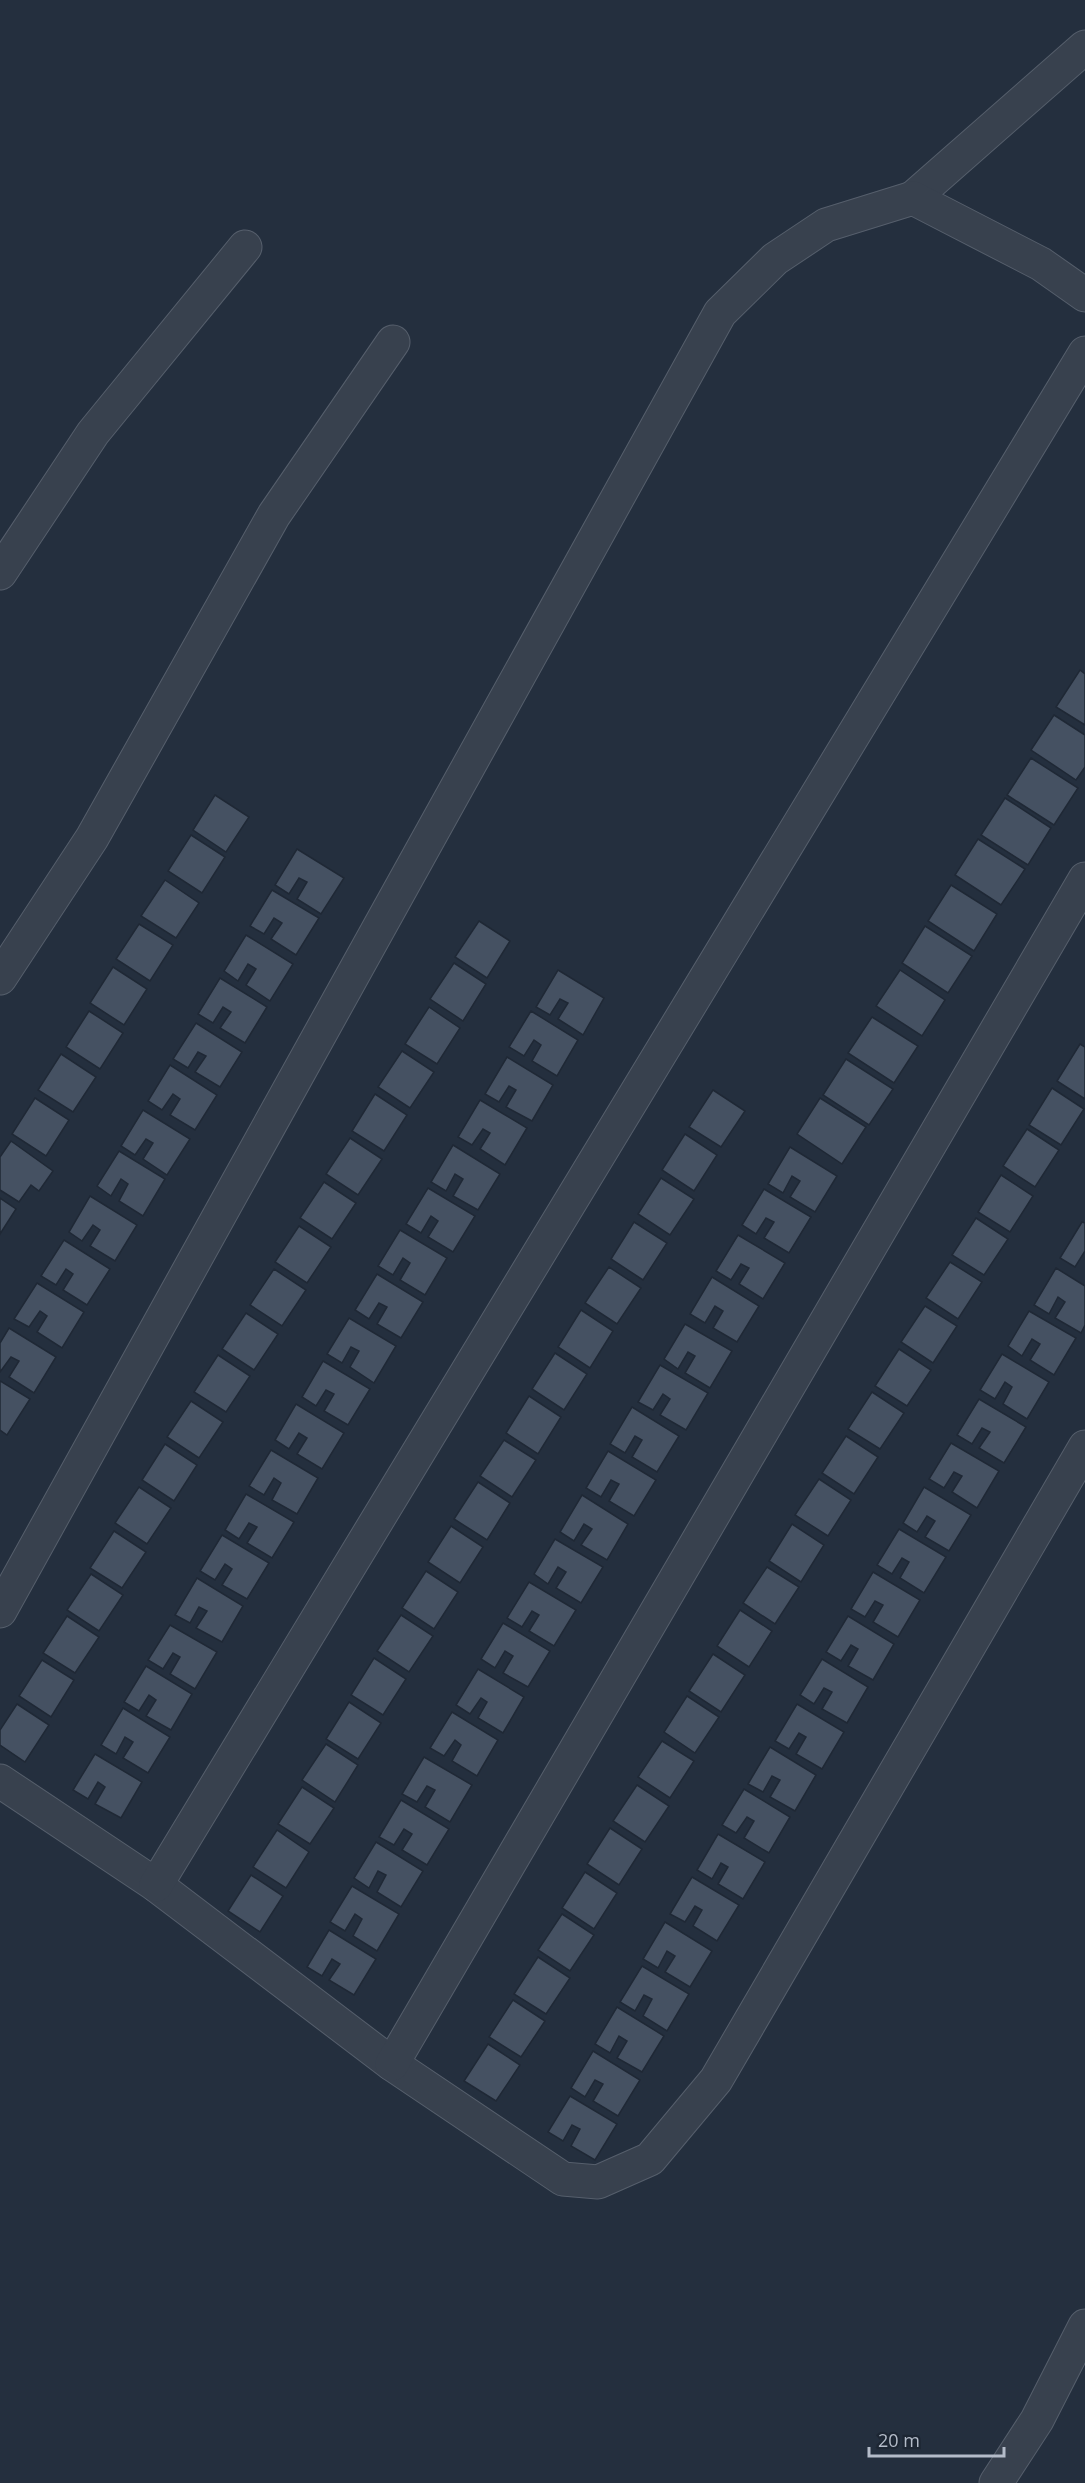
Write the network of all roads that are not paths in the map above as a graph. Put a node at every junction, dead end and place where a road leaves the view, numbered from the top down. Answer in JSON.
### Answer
{"nodes":[{"id":1,"x":1085,"y":47,"type":"edge"},
{"id":2,"x":913,"y":198,"type":"junction"},
{"id":3,"x":245,"y":247,"type":"dead end"},
{"id":4,"x":1085,"y":295,"type":"edge"},
{"id":5,"x":393,"y":342,"type":"dead end"},
{"id":6,"x":1085,"y":353,"type":"edge"},
{"id":7,"x":0,"y":573,"type":"edge"},
{"id":8,"x":1085,"y":879,"type":"edge"},
{"id":9,"x":0,"y":978,"type":"edge"},
{"id":10,"x":1085,"y":1447,"type":"edge"},
{"id":11,"x":0,"y":1611,"type":"edge"},
{"id":12,"x":0,"y":1781,"type":"edge"},
{"id":13,"x":156,"y":1885,"type":"junction"},
{"id":14,"x":392,"y":2064,"type":"junction"},
{"id":15,"x":1085,"y":2326,"type":"edge"},
{"id":16,"x":996,"y":2483,"type":"edge"}],
"edges":[{"from":1,"to":2,"type":"street"},
{"from":2,"to":4,"type":"street"},
{"from":2,"to":11,"type":"street"},
{"from":3,"to":7,"type":"street"},
{"from":5,"to":9,"type":"street"},
{"from":6,"to":13,"type":"street"},
{"from":8,"to":14,"type":"street"},
{"from":10,"to":14,"type":"street"},
{"from":12,"to":13,"type":"street"},
{"from":13,"to":14,"type":"street"},
{"from":15,"to":16,"type":"street"}]}
